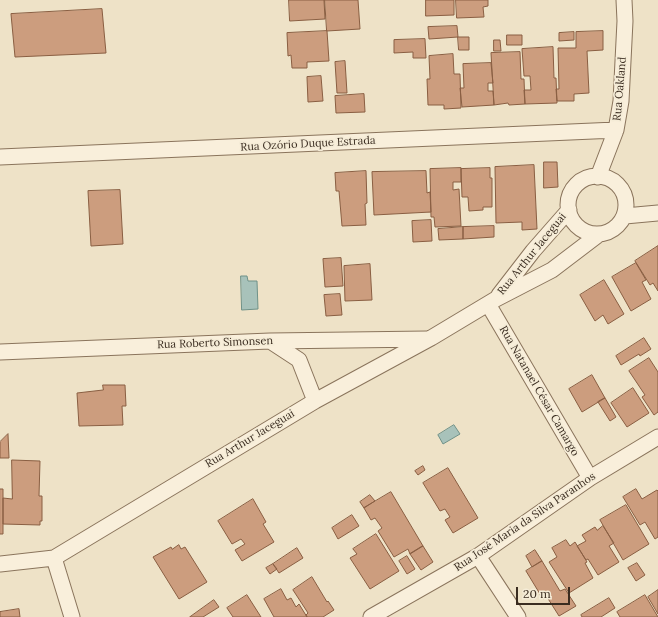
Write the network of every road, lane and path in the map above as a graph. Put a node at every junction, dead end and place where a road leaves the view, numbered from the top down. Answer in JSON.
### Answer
{"nodes":[{"id":1,"x":620,"y":0,"type":"edge"},
{"id":2,"x":624,"y":0,"type":"edge"},
{"id":3,"x":625,"y":21,"type":"junction"},
{"id":4,"x":616,"y":130,"type":"junction"},
{"id":5,"x":0,"y":157,"type":"edge"},
{"id":6,"x":598,"y":177,"type":"junction"},
{"id":7,"x":569,"y":210,"type":"junction"},
{"id":8,"x":658,"y":213,"type":"edge"},
{"id":9,"x":625,"y":216,"type":"junction"},
{"id":10,"x":598,"y":235,"type":"junction"},
{"id":11,"x":492,"y":302,"type":"junction"},
{"id":12,"x":431,"y":338,"type":"junction"},
{"id":13,"x":270,"y":341,"type":"junction"},
{"id":14,"x":0,"y":352,"type":"edge"},
{"id":15,"x":315,"y":400,"type":"junction"},
{"id":16,"x":658,"y":438,"type":"edge"},
{"id":17,"x":590,"y":478,"type":"junction"},
{"id":18,"x":478,"y":556,"type":"junction"},
{"id":19,"x":54,"y":558,"type":"junction"},
{"id":20,"x":0,"y":564,"type":"edge"},
{"id":21,"x":72,"y":617,"type":"edge"},
{"id":22,"x":371,"y":617,"type":"edge"},
{"id":23,"x":518,"y":617,"type":"edge"}],
"edges":[{"from":1,"to":3,"type":"street","name":"Rua Oakland"},
{"from":2,"to":3,"type":"street","name":"Rua Oakland"},
{"from":3,"to":4,"type":"street","name":"Rua Oakland"},
{"from":4,"to":5,"type":"street","name":"Rua Ozório Duque Estrada"},
{"from":4,"to":6,"type":"street","name":"Rua Oakland"},
{"from":6,"to":7,"type":"street"},
{"from":6,"to":9,"type":"street"},
{"from":7,"to":10,"type":"street"},
{"from":7,"to":11,"type":"street","name":"Rua Arthur Jaceguai"},
{"from":8,"to":9,"type":"street"},
{"from":9,"to":10,"type":"street"},
{"from":10,"to":11,"type":"street","name":"Rua Arthur Jaceguai"},
{"from":11,"to":12,"type":"street","name":"Rua Arthur Jaceguai"},
{"from":11,"to":17,"type":"street","name":"Rua Natanael César Camargo"},
{"from":12,"to":13,"type":"street","name":"Rua Roberto Simonsen"},
{"from":12,"to":15,"type":"street","name":"Rua Arthur Jaceguai"},
{"from":13,"to":14,"type":"street","name":"Rua Roberto Simonsen"},
{"from":13,"to":15,"type":"street"},
{"from":15,"to":19,"type":"street","name":"Rua Arthur Jaceguai"},
{"from":16,"to":17,"type":"street","name":"Rua José Maria da Silva Paranhos"},
{"from":17,"to":18,"type":"street","name":"Rua José Maria da Silva Paranhos"},
{"from":18,"to":22,"type":"street","name":"Rua José Maria da Silva Paranhos"},
{"from":18,"to":23,"type":"street"},
{"from":19,"to":20,"type":"street","name":"Rua Arthur Jaceguai"},
{"from":19,"to":21,"type":"street"}]}
